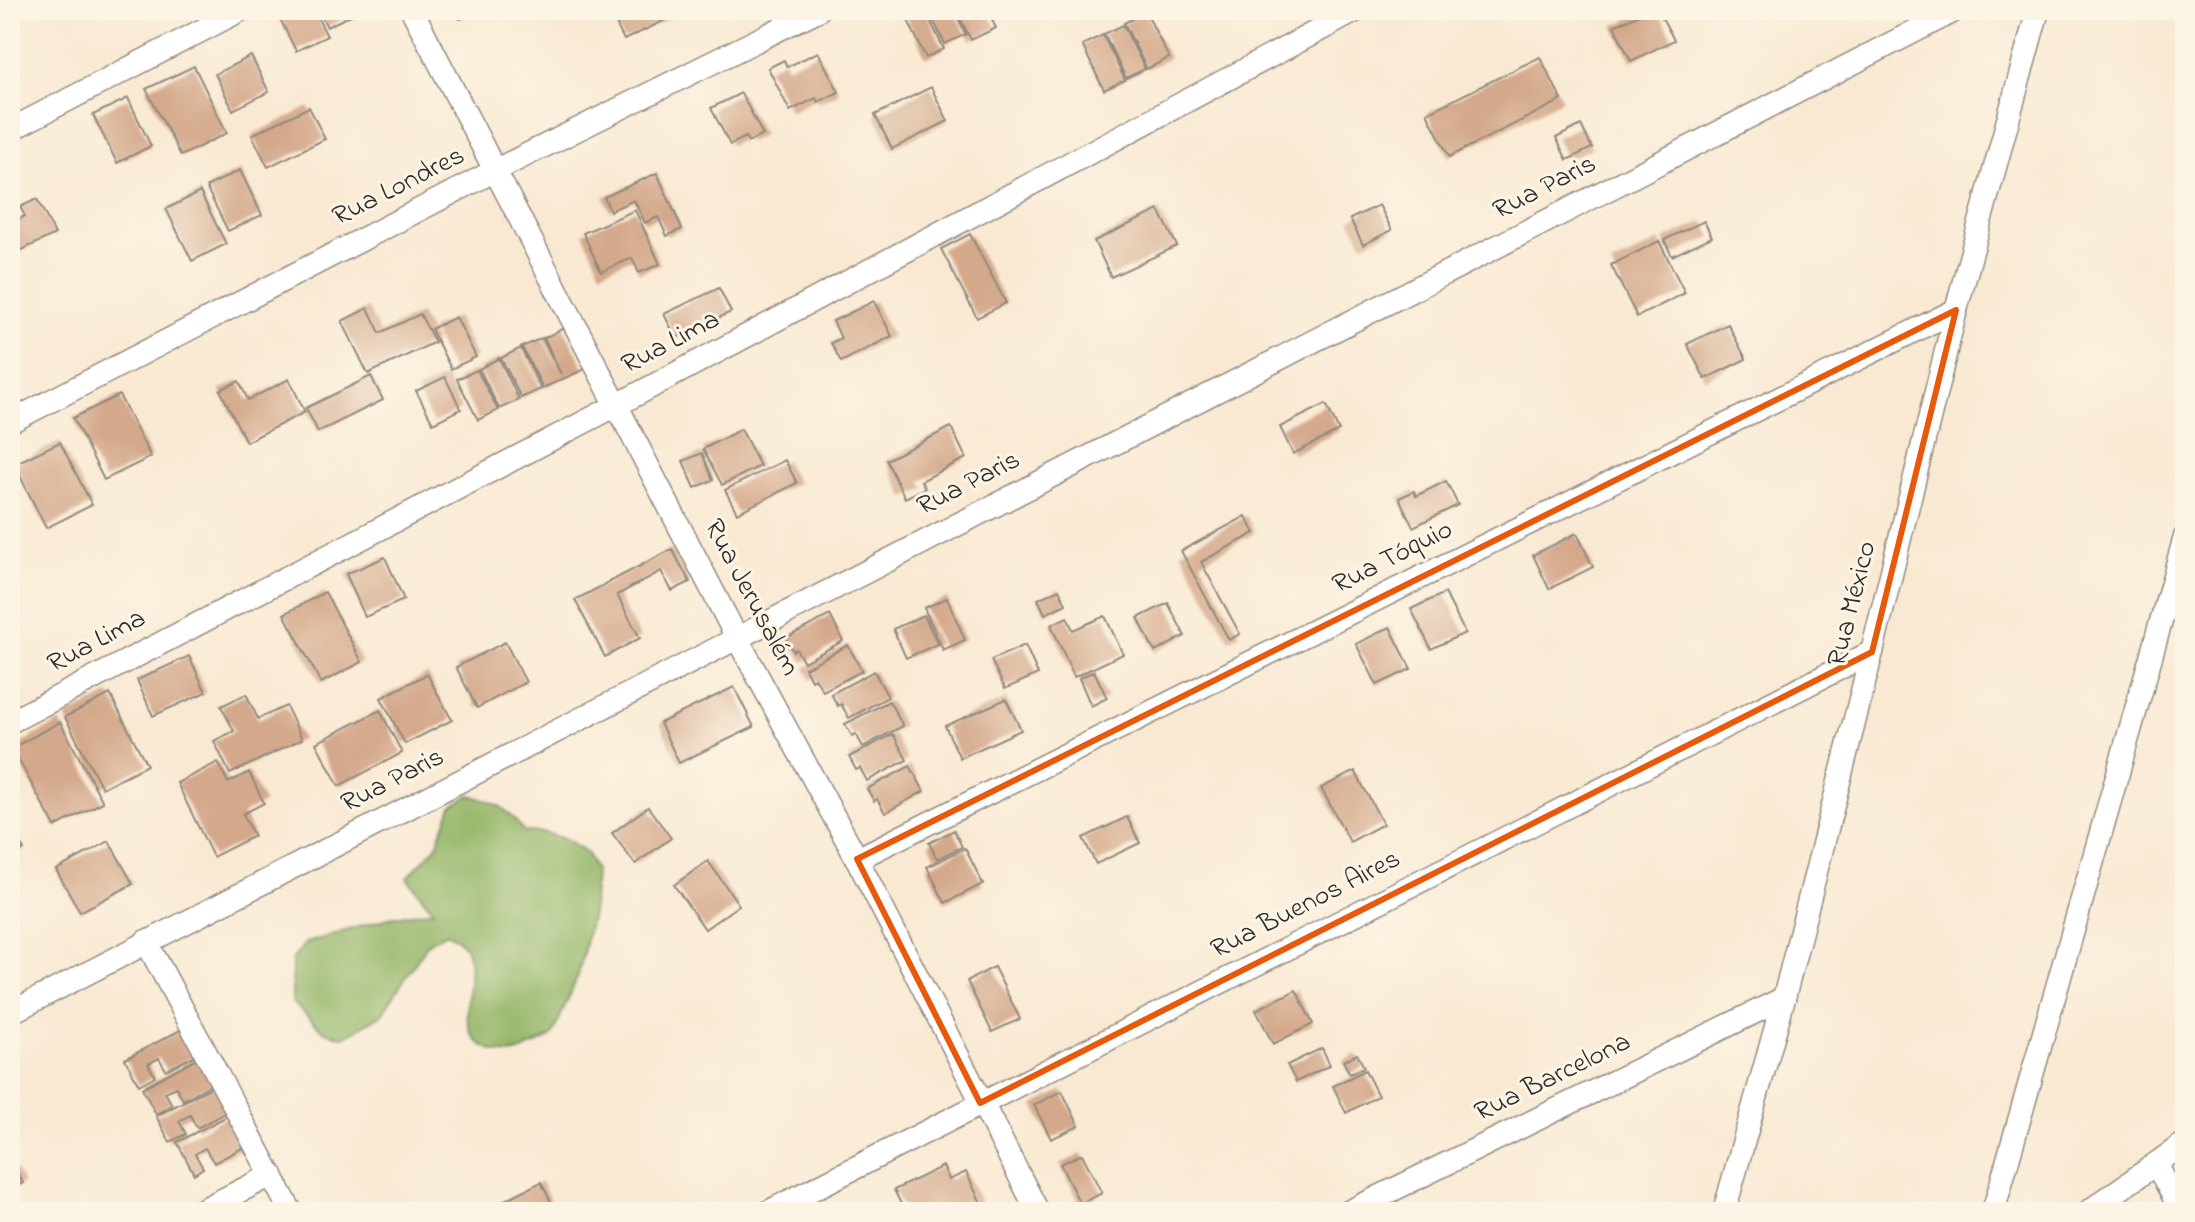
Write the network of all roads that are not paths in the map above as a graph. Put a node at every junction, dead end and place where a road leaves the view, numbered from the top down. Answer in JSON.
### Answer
{"nodes":[{"id":1,"x":241,"y":10,"type":"edge"},
{"id":2,"x":412,"y":10,"type":"edge"},
{"id":3,"x":818,"y":10,"type":"edge"},
{"id":4,"x":1357,"y":10,"type":"edge"},
{"id":5,"x":1956,"y":10,"type":"edge"},
{"id":6,"x":2038,"y":10,"type":"edge"},
{"id":7,"x":10,"y":130,"type":"edge"},
{"id":8,"x":496,"y":170,"type":"junction"},
{"id":9,"x":1956,"y":310,"type":"junction"},
{"id":10,"x":617,"y":405,"type":"junction"},
{"id":11,"x":10,"y":422,"type":"edge"},
{"id":12,"x":2185,"y":537,"type":"edge"},
{"id":13,"x":737,"y":638,"type":"junction"},
{"id":14,"x":1872,"y":652,"type":"junction"},
{"id":15,"x":10,"y":722,"type":"edge"},
{"id":16,"x":857,"y":859,"type":"junction"},
{"id":17,"x":146,"y":941,"type":"junction"},
{"id":18,"x":1784,"y":998,"type":"junction"},
{"id":19,"x":10,"y":1013,"type":"edge"},
{"id":20,"x":980,"y":1103,"type":"junction"},
{"id":21,"x":2185,"y":1143,"type":"edge"},
{"id":22,"x":2156,"y":1164,"type":"junction"},
{"id":23,"x":272,"y":1175,"type":"junction"},
{"id":24,"x":198,"y":1212,"type":"edge"},
{"id":25,"x":291,"y":1212,"type":"edge"},
{"id":26,"x":768,"y":1212,"type":"edge"},
{"id":27,"x":1038,"y":1212,"type":"edge"},
{"id":28,"x":1348,"y":1212,"type":"edge"},
{"id":29,"x":1724,"y":1212,"type":"edge"},
{"id":30,"x":1993,"y":1212,"type":"edge"},
{"id":31,"x":2088,"y":1212,"type":"edge"},
{"id":32,"x":2182,"y":1212,"type":"edge"}],
"edges":[{"from":1,"to":7,"type":"street"},
{"from":2,"to":8,"type":"street","name":"Rua Jerusalém"},
{"from":3,"to":8,"type":"street","name":"Rua Londres"},
{"from":4,"to":10,"type":"street","name":"Rua Lima"},
{"from":5,"to":13,"type":"street","name":"Rua Paris"},
{"from":6,"to":9,"type":"street","name":"Rua México"},
{"from":8,"to":10,"type":"street","name":"Rua Jerusalém"},
{"from":8,"to":11,"type":"street","name":"Rua Londres"},
{"from":9,"to":14,"type":"street","name":"Rua México"},
{"from":9,"to":16,"type":"street","name":"Rua Tóquio"},
{"from":10,"to":13,"type":"street","name":"Rua Jerusalém"},
{"from":10,"to":15,"type":"street","name":"Rua Lima"},
{"from":12,"to":30,"type":"street"},
{"from":13,"to":16,"type":"street","name":"Rua Jerusalém"},
{"from":13,"to":17,"type":"street","name":"Rua Paris"},
{"from":14,"to":18,"type":"street","name":"Rua México"},
{"from":14,"to":20,"type":"street","name":"Rua Buenos Aires"},
{"from":16,"to":20,"type":"street","name":"Rua Jerusalém"},
{"from":17,"to":19,"type":"street","name":"Rua Paris"},
{"from":17,"to":23,"type":"street"},
{"from":18,"to":28,"type":"street","name":"Rua Barcelona"},
{"from":18,"to":29,"type":"street","name":"Rua México"},
{"from":20,"to":26,"type":"street","name":"Rua Buenos Aires"},
{"from":20,"to":27,"type":"street","name":"Rua Jerusalém"},
{"from":21,"to":22,"type":"street"},
{"from":22,"to":31,"type":"street"},
{"from":22,"to":32,"type":"street"},
{"from":23,"to":24,"type":"street"},
{"from":23,"to":25,"type":"street"}]}
